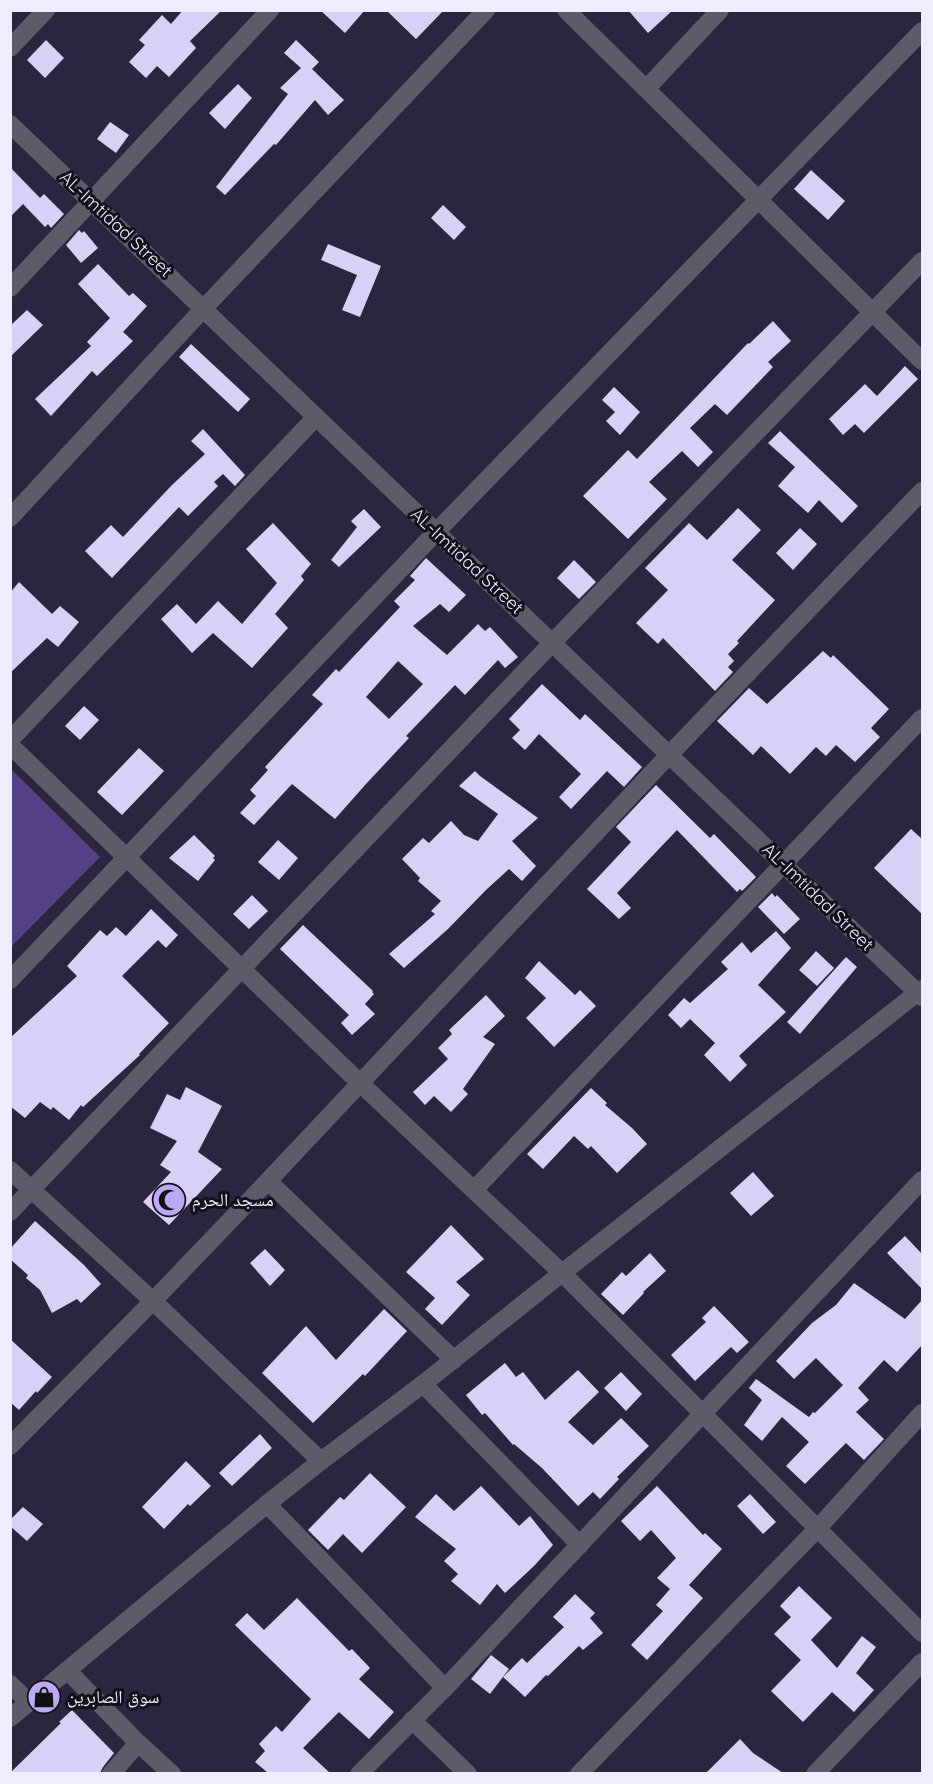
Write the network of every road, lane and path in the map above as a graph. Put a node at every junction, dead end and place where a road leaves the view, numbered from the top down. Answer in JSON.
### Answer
{"nodes":[{"id":1,"x":46,"y":10,"type":"edge"},
{"id":2,"x":270,"y":10,"type":"edge"},
{"id":3,"x":486,"y":10,"type":"edge"},
{"id":4,"x":566,"y":10,"type":"edge"},
{"id":5,"x":720,"y":10,"type":"edge"},
{"id":6,"x":922,"y":31,"type":"edge"},
{"id":7,"x":10,"y":48,"type":"edge"},
{"id":8,"x":646,"y":89,"type":"junction"},
{"id":9,"x":10,"y":124,"type":"edge"},
{"id":10,"x":91,"y":201,"type":"junction"},
{"id":11,"x":759,"y":201,"type":"junction"},
{"id":12,"x":922,"y":261,"type":"edge"},
{"id":13,"x":10,"y":288,"type":"edge"},
{"id":14,"x":204,"y":308,"type":"junction"},
{"id":15,"x":872,"y":312,"type":"junction"},
{"id":16,"x":922,"y":361,"type":"edge"},
{"id":17,"x":316,"y":417,"type":"junction"},
{"id":18,"x":922,"y":491,"type":"edge"},
{"id":19,"x":10,"y":518,"type":"edge"},
{"id":20,"x":436,"y":532,"type":"junction"},
{"id":21,"x":553,"y":642,"type":"junction"},
{"id":22,"x":922,"y":718,"type":"edge"},
{"id":23,"x":10,"y":740,"type":"edge"},
{"id":24,"x":10,"y":745,"type":"edge"},
{"id":25,"x":669,"y":755,"type":"junction"},
{"id":26,"x":127,"y":857,"type":"junction"},
{"id":27,"x":784,"y":865,"type":"junction"},
{"id":28,"x":242,"y":968,"type":"junction"},
{"id":29,"x":10,"y":980,"type":"edge"},
{"id":30,"x":921,"y":993,"type":"edge"},
{"id":31,"x":361,"y":1084,"type":"junction"},
{"id":32,"x":10,"y":1170,"type":"edge"},
{"id":33,"x":922,"y":1180,"type":"edge"},
{"id":34,"x":268,"y":1181,"type":"junction"},
{"id":35,"x":31,"y":1190,"type":"junction"},
{"id":36,"x":474,"y":1190,"type":"junction"},
{"id":37,"x":10,"y":1212,"type":"edge"},
{"id":38,"x":562,"y":1273,"type":"junction"},
{"id":39,"x":153,"y":1301,"type":"junction"},
{"id":40,"x":454,"y":1360,"type":"junction"},
{"id":41,"x":423,"y":1384,"type":"junction"},
{"id":42,"x":922,"y":1413,"type":"edge"},
{"id":43,"x":702,"y":1414,"type":"junction"},
{"id":44,"x":10,"y":1446,"type":"edge"},
{"id":45,"x":321,"y":1461,"type":"junction"},
{"id":46,"x":267,"y":1504,"type":"junction"},
{"id":47,"x":818,"y":1528,"type":"junction"},
{"id":48,"x":580,"y":1545,"type":"junction"},
{"id":49,"x":922,"y":1632,"type":"edge"},
{"id":50,"x":922,"y":1662,"type":"edge"},
{"id":51,"x":66,"y":1671,"type":"junction"},
{"id":52,"x":10,"y":1684,"type":"edge"},
{"id":53,"x":445,"y":1688,"type":"junction"},
{"id":54,"x":29,"y":1702,"type":"junction"},
{"id":55,"x":10,"y":1718,"type":"edge"},
{"id":56,"x":412,"y":1720,"type":"junction"},
{"id":57,"x":138,"y":1743,"type":"junction"},
{"id":58,"x":111,"y":1773,"type":"edge"},
{"id":59,"x":172,"y":1773,"type":"edge"},
{"id":60,"x":359,"y":1773,"type":"edge"},
{"id":61,"x":468,"y":1773,"type":"edge"},
{"id":62,"x":579,"y":1773,"type":"edge"},
{"id":63,"x":815,"y":1773,"type":"edge"}],
"edges":[{"from":1,"to":7,"type":"street"},
{"from":2,"to":10,"type":"street"},
{"from":3,"to":14,"type":"street"},
{"from":4,"to":8,"type":"street"},
{"from":5,"to":8,"type":"street"},
{"from":6,"to":11,"type":"street"},
{"from":8,"to":11,"type":"street"},
{"from":9,"to":10,"type":"street","name":"AL-Imtidad Street"},
{"from":10,"to":13,"type":"street"},
{"from":10,"to":14,"type":"street","name":"AL-Imtidad Street"},
{"from":11,"to":15,"type":"street"},
{"from":11,"to":20,"type":"street"},
{"from":12,"to":15,"type":"street"},
{"from":14,"to":17,"type":"street","name":"AL-Imtidad Street"},
{"from":14,"to":19,"type":"street"},
{"from":15,"to":16,"type":"street"},
{"from":15,"to":21,"type":"street"},
{"from":17,"to":20,"type":"street","name":"AL-Imtidad Street"},
{"from":17,"to":23,"type":"street"},
{"from":18,"to":25,"type":"street"},
{"from":20,"to":21,"type":"street","name":"AL-Imtidad Street"},
{"from":20,"to":26,"type":"street"},
{"from":21,"to":25,"type":"street","name":"AL-Imtidad Street"},
{"from":21,"to":28,"type":"street"},
{"from":22,"to":27,"type":"street"},
{"from":24,"to":26,"type":"street"},
{"from":25,"to":27,"type":"street","name":"AL-Imtidad Street"},
{"from":25,"to":31,"type":"street"},
{"from":26,"to":28,"type":"street"},
{"from":26,"to":29,"type":"street"},
{"from":27,"to":30,"type":"street","name":"AL-Imtidad Street"},
{"from":27,"to":36,"type":"street"},
{"from":28,"to":31,"type":"street"},
{"from":28,"to":35,"type":"street"},
{"from":30,"to":38,"type":"street"},
{"from":31,"to":34,"type":"street"},
{"from":31,"to":36,"type":"street"},
{"from":32,"to":35,"type":"street"},
{"from":33,"to":43,"type":"street"},
{"from":34,"to":39,"type":"street"},
{"from":34,"to":40,"type":"street"},
{"from":35,"to":37,"type":"street"},
{"from":35,"to":39,"type":"street"},
{"from":36,"to":38,"type":"street"},
{"from":38,"to":40,"type":"street"},
{"from":38,"to":43,"type":"street"},
{"from":39,"to":44,"type":"street"},
{"from":39,"to":45,"type":"street"},
{"from":40,"to":41,"type":"street"},
{"from":41,"to":45,"type":"street"},
{"from":41,"to":48,"type":"street"},
{"from":42,"to":47,"type":"street"},
{"from":43,"to":47,"type":"street"},
{"from":43,"to":48,"type":"street"},
{"from":45,"to":46,"type":"street"},
{"from":46,"to":51,"type":"street"},
{"from":46,"to":53,"type":"street"},
{"from":47,"to":49,"type":"street"},
{"from":47,"to":62,"type":"street"},
{"from":48,"to":53,"type":"street"},
{"from":50,"to":63,"type":"street"},
{"from":51,"to":54,"type":"street"},
{"from":51,"to":57,"type":"street"},
{"from":52,"to":54,"type":"street"},
{"from":53,"to":56,"type":"street"},
{"from":54,"to":55,"type":"street"},
{"from":56,"to":60,"type":"street"},
{"from":56,"to":61,"type":"street"},
{"from":57,"to":58,"type":"street"},
{"from":57,"to":59,"type":"street"}]}
